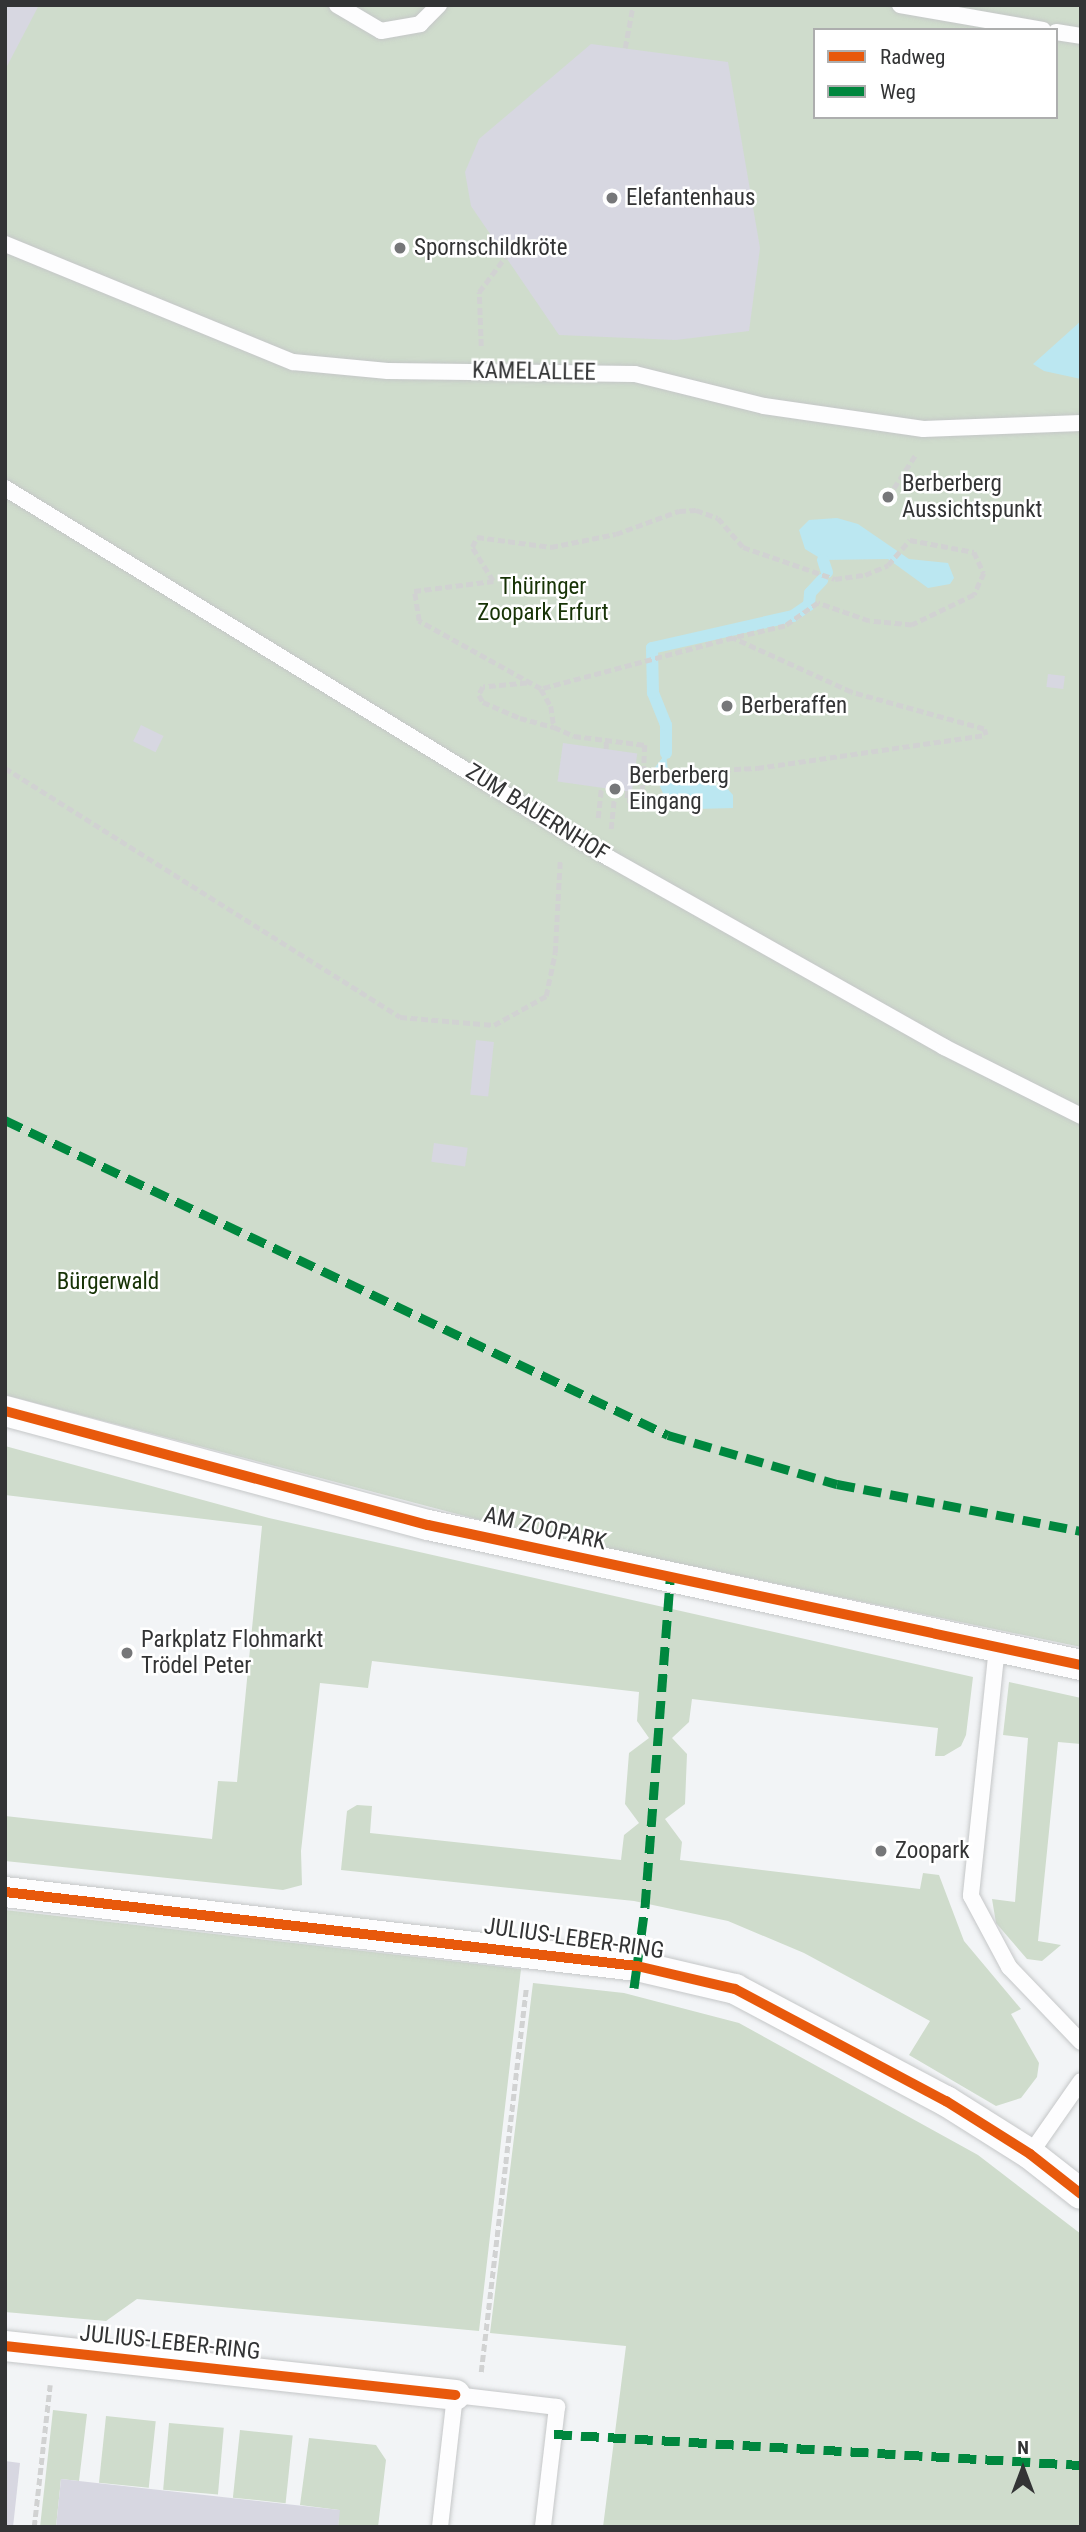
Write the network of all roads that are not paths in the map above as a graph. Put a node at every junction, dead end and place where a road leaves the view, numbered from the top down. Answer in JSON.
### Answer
{"nodes":[{"id":1,"x":337,"y":5,"type":"edge"},
{"id":2,"x":439,"y":5,"type":"edge"},
{"id":3,"x":900,"y":5,"type":"edge"},
{"id":4,"x":1032,"y":28,"type":"edge"},
{"id":5,"x":1058,"y":32,"type":"edge"},
{"id":6,"x":1081,"y":36,"type":"edge"},
{"id":7,"x":5,"y":244,"type":"edge"},
{"id":8,"x":1081,"y":423,"type":"edge"},
{"id":9,"x":5,"y":488,"type":"edge"},
{"id":10,"x":1081,"y":1116,"type":"edge"},
{"id":11,"x":5,"y":1411,"type":"edge"},
{"id":12,"x":997,"y":1647,"type":"junction"},
{"id":13,"x":1081,"y":1665,"type":"edge"},
{"id":14,"x":5,"y":1892,"type":"edge"},
{"id":15,"x":1081,"y":2042,"type":"edge"},
{"id":16,"x":1081,"y":2081,"type":"edge"},
{"id":17,"x":1030,"y":2154,"type":"junction"},
{"id":18,"x":1081,"y":2194,"type":"edge"},
{"id":19,"x":5,"y":2346,"type":"edge"},
{"id":20,"x":467,"y":2396,"type":"junction"},
{"id":21,"x":440,"y":2527,"type":"edge"},
{"id":22,"x":544,"y":2527,"type":"edge"}],
"edges":[{"from":1,"to":2,"type":"lane"},
{"from":3,"to":4,"type":"lane"},
{"from":5,"to":6,"type":"lane"},
{"from":7,"to":8,"type":"lane","name":"KAMELALLEE"},
{"from":9,"to":10,"type":"lane","name":"ZUM BAUERNHOF"},
{"from":11,"to":12,"type":"street","name":"AM ZOOPARK"},
{"from":12,"to":13,"type":"street","name":"AM ZOOPARK"},
{"from":12,"to":15,"type":"lane"},
{"from":14,"to":17,"type":"street","name":"JULIUS-LEBER-RING"},
{"from":16,"to":17,"type":"lane"},
{"from":17,"to":18,"type":"street","name":"JULIUS-LEBER-RING"},
{"from":19,"to":20,"type":"street","name":"JULIUS-LEBER-RING"},
{"from":20,"to":21,"type":"lane"},
{"from":20,"to":22,"type":"lane","name":"JULIUS-LEBER-RING"}]}
